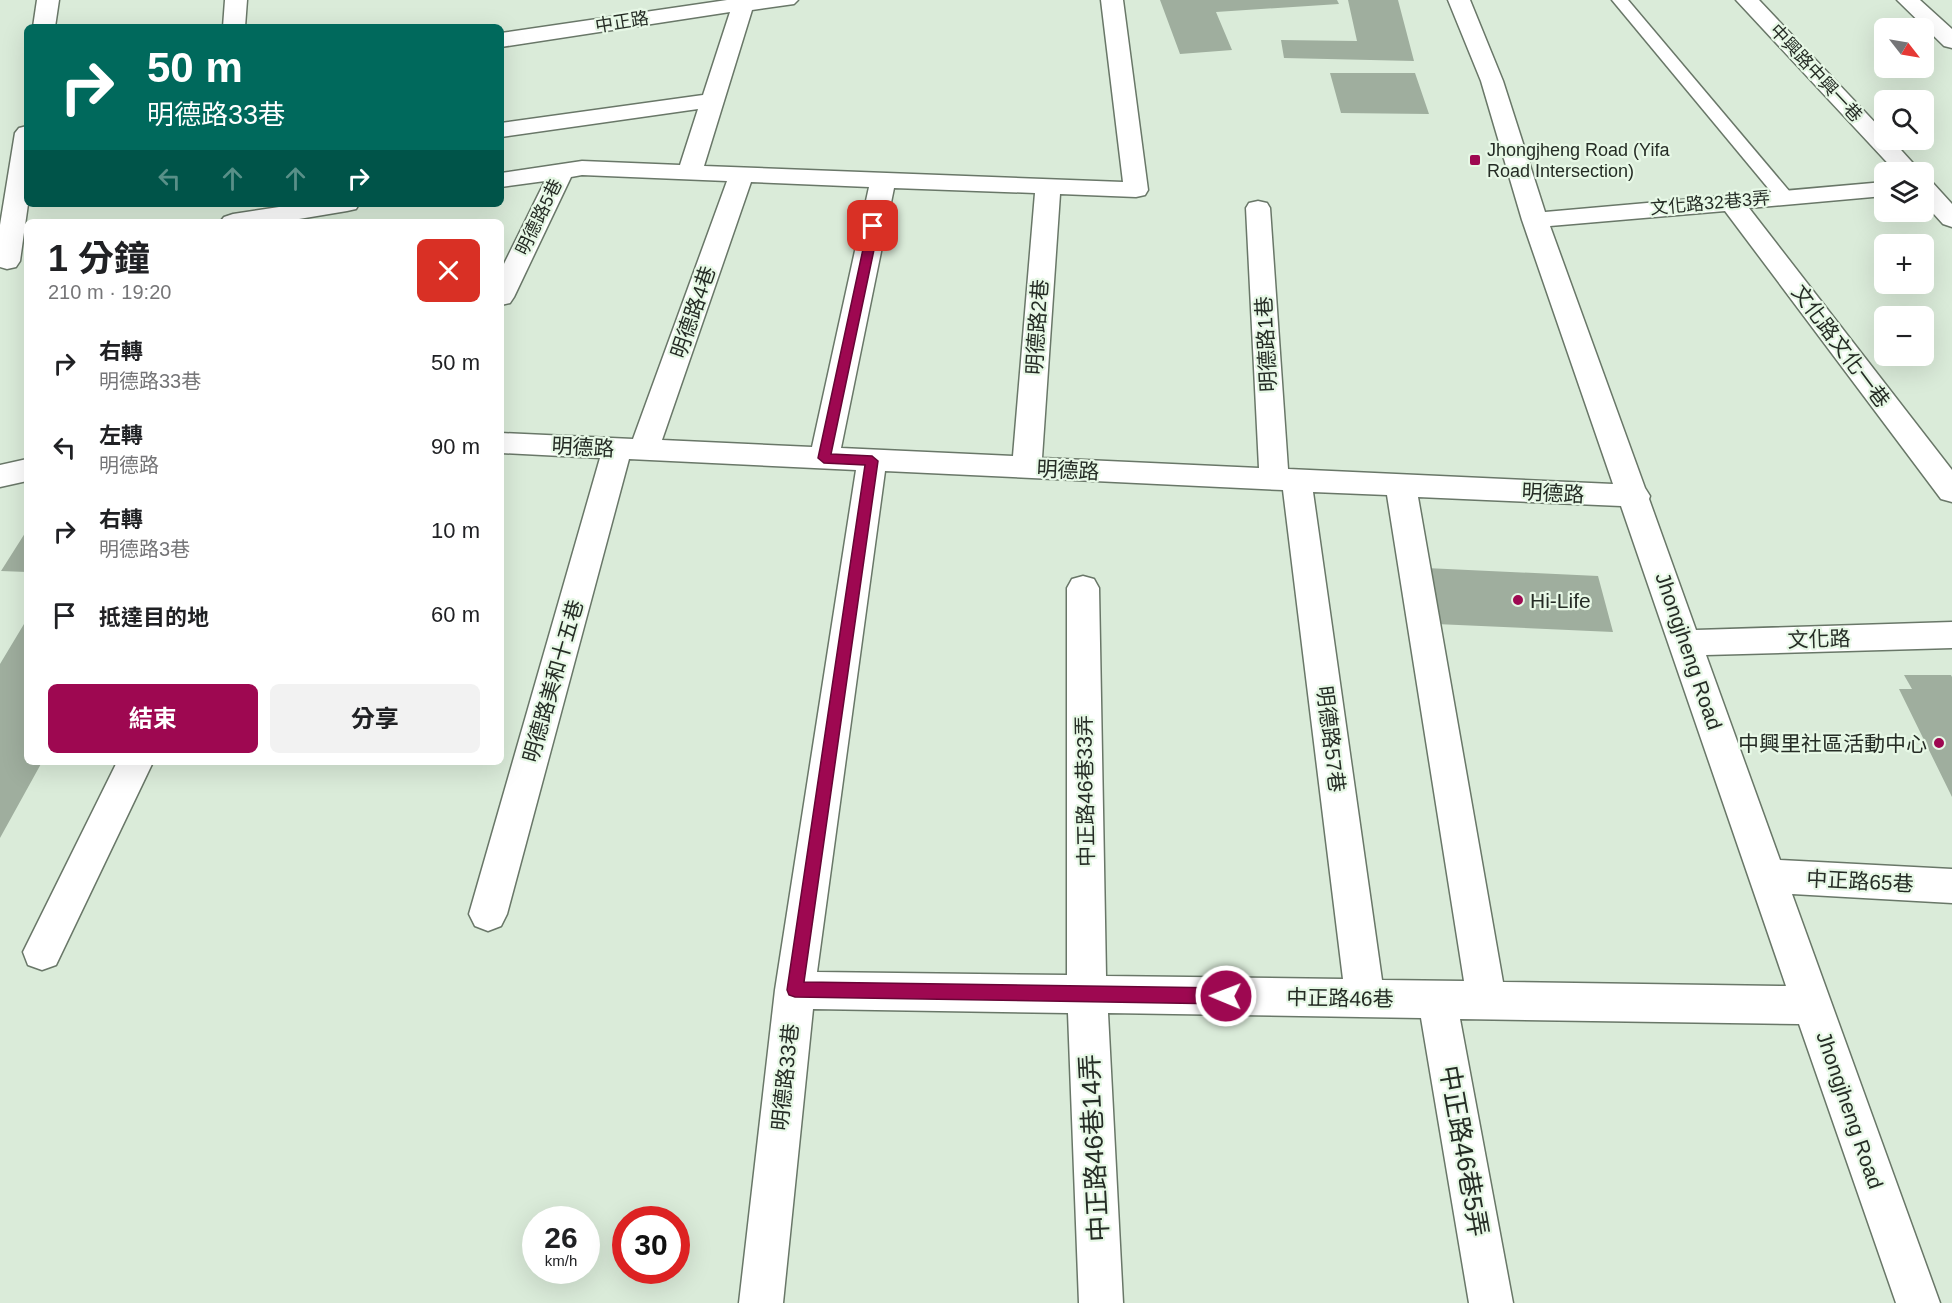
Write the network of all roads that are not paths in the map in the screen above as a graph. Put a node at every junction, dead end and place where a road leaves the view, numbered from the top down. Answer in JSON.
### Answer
{"nodes":[{"id":1,"x":48,"y":0,"type":"edge"},
{"id":2,"x":236,"y":0,"type":"edge"},
{"id":3,"x":787,"y":0,"type":"edge"},
{"id":4,"x":1112,"y":0,"type":"edge"},
{"id":5,"x":1459,"y":0,"type":"edge"},
{"id":6,"x":1620,"y":0,"type":"edge"},
{"id":7,"x":1747,"y":0,"type":"edge"},
{"id":8,"x":1908,"y":0,"type":"edge"},
{"id":9,"x":743,"y":4,"type":"junction"},
{"id":10,"x":44,"y":24,"type":"edge"},
{"id":11,"x":234,"y":24,"type":"edge"},
{"id":12,"x":504,"y":40,"type":"edge"},
{"id":13,"x":1952,"y":41,"type":"edge"},
{"id":14,"x":713,"y":100,"type":"junction"},
{"id":15,"x":504,"y":130,"type":"edge"},
{"id":16,"x":24,"y":152,"type":"edge"},
{"id":17,"x":1900,"y":162,"type":"edge"},
{"id":18,"x":562,"y":170,"type":"junction"},
{"id":19,"x":690,"y":172,"type":"junction"},
{"id":20,"x":742,"y":174,"type":"junction"},
{"id":21,"x":504,"y":180,"type":"edge"},
{"id":22,"x":883,"y":180,"type":"junction"},
{"id":23,"x":1952,"y":183,"type":"edge"},
{"id":24,"x":1934,"y":185,"type":"edge"},
{"id":25,"x":1048,"y":187,"type":"junction"},
{"id":26,"x":1874,"y":190,"type":"edge"},
{"id":27,"x":1784,"y":196,"type":"junction"},
{"id":28,"x":1934,"y":199,"type":"edge"},
{"id":29,"x":1730,"y":201,"type":"junction"},
{"id":30,"x":327,"y":207,"type":"edge"},
{"id":31,"x":1258,"y":208,"type":"dead end"},
{"id":32,"x":252,"y":219,"type":"edge"},
{"id":33,"x":1952,"y":219,"type":"edge"},
{"id":34,"x":1535,"y":220,"type":"junction"},
{"id":35,"x":7,"y":261,"type":"dead end"},
{"id":36,"x":504,"y":291,"type":"edge"},
{"id":37,"x":504,"y":443,"type":"edge"},
{"id":38,"x":631,"y":449,"type":"junction"},
{"id":39,"x":824,"y":458,"type":"junction"},
{"id":40,"x":872,"y":461,"type":"junction"},
{"id":41,"x":1027,"y":468,"type":"junction"},
{"id":42,"x":24,"y":471,"type":"edge"},
{"id":43,"x":0,"y":476,"type":"edge"},
{"id":44,"x":1286,"y":480,"type":"junction"},
{"id":45,"x":1401,"y":486,"type":"junction"},
{"id":46,"x":1952,"y":491,"type":"edge"},
{"id":47,"x":1635,"y":496,"type":"junction"},
{"id":48,"x":1083,"y":588,"type":"dead end"},
{"id":49,"x":1952,"y":635,"type":"edge"},
{"id":50,"x":1685,"y":643,"type":"junction"},
{"id":51,"x":134,"y":765,"type":"edge"},
{"id":52,"x":1767,"y":876,"type":"junction"},
{"id":53,"x":1952,"y":886,"type":"edge"},
{"id":54,"x":488,"y":914,"type":"dead end"},
{"id":55,"x":42,"y":952,"type":"dead end"},
{"id":56,"x":795,"y":990,"type":"junction"},
{"id":57,"x":1087,"y":994,"type":"junction"},
{"id":58,"x":1365,"y":998,"type":"junction"},
{"id":59,"x":1437,"y":999,"type":"junction"},
{"id":60,"x":1487,"y":1000,"type":"junction"},
{"id":61,"x":1813,"y":1005,"type":"junction"},
{"id":62,"x":761,"y":1303,"type":"edge"},
{"id":63,"x":1101,"y":1303,"type":"edge"},
{"id":64,"x":1491,"y":1303,"type":"edge"},
{"id":65,"x":1918,"y":1303,"type":"edge"}],
"edges":[{"from":1,"to":10,"type":"street"},
{"from":2,"to":11,"type":"street"},
{"from":3,"to":9,"type":"street","name":"中正路"},
{"from":4,"to":25,"type":"street"},
{"from":5,"to":34,"type":"street","name":"Jhongjheng Road"},
{"from":6,"to":27,"type":"lane"},
{"from":7,"to":17,"type":"street","name":"中興路中興一巷"},
{"from":8,"to":13,"type":"street"},
{"from":9,"to":12,"type":"street","name":"中正路"},
{"from":9,"to":14,"type":"street"},
{"from":14,"to":15,"type":"street"},
{"from":14,"to":19,"type":"street"},
{"from":16,"to":35,"type":"street"},
{"from":18,"to":19,"type":"street"},
{"from":18,"to":21,"type":"street"},
{"from":18,"to":36,"type":"street","name":"明德路5巷"},
{"from":19,"to":20,"type":"street"},
{"from":20,"to":22,"type":"street"},
{"from":20,"to":38,"type":"street","name":"明德路4巷"},
{"from":22,"to":25,"type":"street"},
{"from":22,"to":39,"type":"street"},
{"from":23,"to":24,"type":"street"},
{"from":25,"to":41,"type":"street","name":"明德路2巷"},
{"from":26,"to":27,"type":"street","name":"文化路32巷3弄"},
{"from":27,"to":29,"type":"street","name":"文化路32巷3弄"},
{"from":28,"to":33,"type":"street"},
{"from":29,"to":34,"type":"street","name":"文化路32巷3弄"},
{"from":29,"to":46,"type":"street","name":"文化路文化一巷"},
{"from":30,"to":32,"type":"street"},
{"from":31,"to":44,"type":"street","name":"明德路1巷"},
{"from":34,"to":47,"type":"street","name":"Jhongjheng Road"},
{"from":37,"to":38,"type":"street","name":"明德路"},
{"from":38,"to":39,"type":"street","name":"明德路"},
{"from":38,"to":54,"type":"street","name":"明德路美和十五巷"},
{"from":39,"to":40,"type":"street","name":"明德路"},
{"from":40,"to":41,"type":"street","name":"明德路"},
{"from":40,"to":56,"type":"street","name":"明德路33巷"},
{"from":41,"to":44,"type":"street","name":"明德路"},
{"from":42,"to":43,"type":"street"},
{"from":44,"to":45,"type":"street","name":"明德路"},
{"from":44,"to":58,"type":"street","name":"明德路57巷"},
{"from":45,"to":47,"type":"street","name":"明德路"},
{"from":45,"to":60,"type":"street"},
{"from":47,"to":50,"type":"street","name":"Jhongjheng Road"},
{"from":48,"to":57,"type":"street","name":"中正路46巷33弄"},
{"from":49,"to":50,"type":"street","name":"文化路"},
{"from":50,"to":52,"type":"street","name":"Jhongjheng Road"},
{"from":51,"to":55,"type":"street"},
{"from":52,"to":53,"type":"street","name":"中正路65巷"},
{"from":52,"to":61,"type":"street","name":"Jhongjheng Road"},
{"from":56,"to":57,"type":"street","name":"中正路46巷"},
{"from":56,"to":62,"type":"street","name":"明德路33巷"},
{"from":57,"to":58,"type":"street","name":"中正路46巷"},
{"from":57,"to":63,"type":"street","name":"中正路46巷14弄"},
{"from":58,"to":59,"type":"street","name":"中正路46巷"},
{"from":59,"to":60,"type":"street","name":"中正路46巷"},
{"from":59,"to":64,"type":"street","name":"中正路46巷5弄"},
{"from":60,"to":61,"type":"street","name":"中正路46巷"},
{"from":61,"to":65,"type":"street","name":"Jhongjheng Road"}]}
